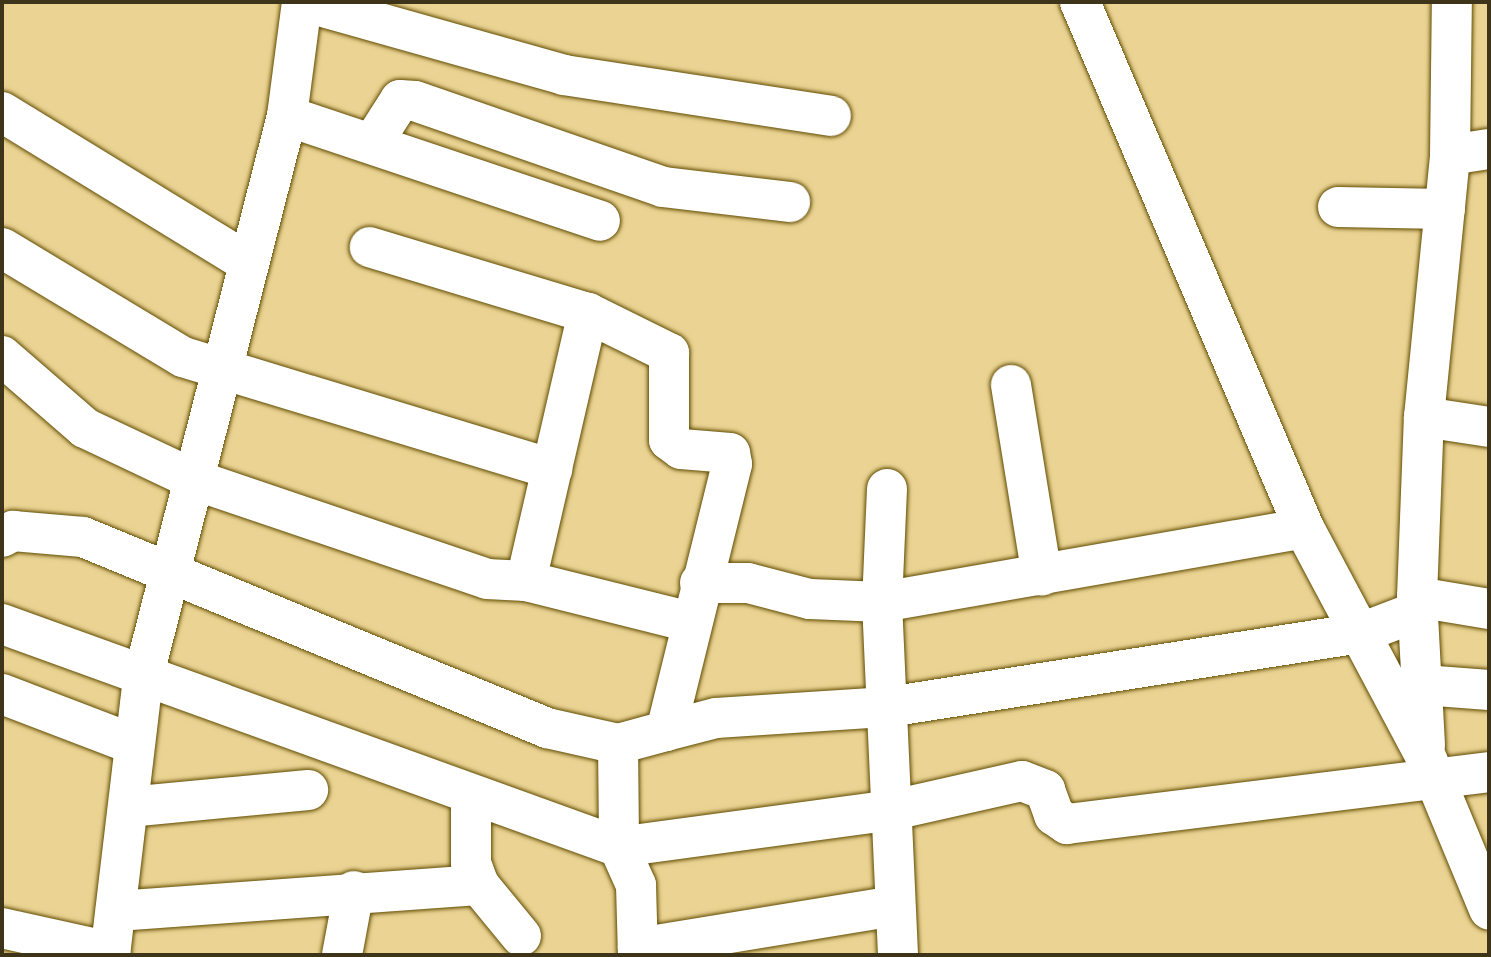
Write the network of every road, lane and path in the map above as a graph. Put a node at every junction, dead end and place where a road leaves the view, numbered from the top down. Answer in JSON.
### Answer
{"nodes":[{"id":1,"x":303,"y":2,"type":"edge"},
{"id":2,"x":1080,"y":2,"type":"edge"},
{"id":3,"x":1452,"y":2,"type":"edge"},
{"id":4,"x":2,"y":112,"type":"edge"},
{"id":5,"x":287,"y":116,"type":"junction"},
{"id":6,"x":831,"y":116,"type":"dead end"},
{"id":7,"x":372,"y":144,"type":"junction"},
{"id":8,"x":1489,"y":149,"type":"edge"},
{"id":9,"x":1450,"y":155,"type":"junction"},
{"id":10,"x":790,"y":202,"type":"dead end"},
{"id":11,"x":1338,"y":207,"type":"dead end"},
{"id":12,"x":1445,"y":209,"type":"junction"},
{"id":13,"x":600,"y":221,"type":"dead end"},
{"id":14,"x":370,"y":247,"type":"dead end"},
{"id":15,"x":2,"y":248,"type":"edge"},
{"id":16,"x":248,"y":263,"type":"junction"},
{"id":17,"x":588,"y":313,"type":"junction"},
{"id":18,"x":2,"y":356,"type":"edge"},
{"id":19,"x":225,"y":368,"type":"junction"},
{"id":20,"x":1011,"y":385,"type":"dead end"},
{"id":21,"x":1424,"y":417,"type":"junction"},
{"id":22,"x":1489,"y":427,"type":"edge"},
{"id":23,"x":552,"y":469,"type":"junction"},
{"id":24,"x":195,"y":480,"type":"junction"},
{"id":25,"x":887,"y":489,"type":"dead end"},
{"id":26,"x":1304,"y":528,"type":"junction"},
{"id":27,"x":2,"y":537,"type":"edge"},
{"id":28,"x":173,"y":574,"type":"junction"},
{"id":29,"x":1042,"y":576,"type":"junction"},
{"id":30,"x":526,"y":581,"type":"junction"},
{"id":31,"x":700,"y":583,"type":"junction"},
{"id":32,"x":882,"y":602,"type":"junction"},
{"id":33,"x":1418,"y":604,"type":"junction"},
{"id":34,"x":1489,"y":609,"type":"edge"},
{"id":35,"x":690,"y":622,"type":"junction"},
{"id":36,"x":2,"y":624,"type":"edge"},
{"id":37,"x":1361,"y":633,"type":"junction"},
{"id":38,"x":143,"y":678,"type":"junction"},
{"id":39,"x":1423,"y":685,"type":"junction"},
{"id":40,"x":1489,"y":690,"type":"edge"},
{"id":41,"x":2,"y":694,"type":"edge"},
{"id":42,"x":888,"y":707,"type":"junction"},
{"id":43,"x":666,"y":731,"type":"junction"},
{"id":44,"x":133,"y":744,"type":"junction"},
{"id":45,"x":618,"y":744,"type":"junction"},
{"id":46,"x":1430,"y":766,"type":"junction"},
{"id":47,"x":1489,"y":772,"type":"edge"},
{"id":48,"x":308,"y":790,"type":"dead end"},
{"id":49,"x":471,"y":798,"type":"junction"},
{"id":50,"x":128,"y":807,"type":"junction"},
{"id":51,"x":893,"y":810,"type":"junction"},
{"id":52,"x":619,"y":847,"type":"junction"},
{"id":53,"x":1477,"y":864,"type":"edge"},
{"id":54,"x":479,"y":885,"type":"junction"},
{"id":55,"x":354,"y":891,"type":"junction"},
{"id":56,"x":895,"y":906,"type":"junction"},
{"id":57,"x":1489,"y":909,"type":"edge"},
{"id":58,"x":116,"y":911,"type":"junction"},
{"id":59,"x":2,"y":928,"type":"edge"},
{"id":60,"x":521,"y":936,"type":"dead end"},
{"id":61,"x":638,"y":951,"type":"edge"},
{"id":62,"x":110,"y":954,"type":"edge"},
{"id":63,"x":342,"y":955,"type":"edge"},
{"id":64,"x":898,"y":955,"type":"edge"}],
"edges":[{"from":1,"to":5,"type":"street"},
{"from":1,"to":6,"type":"street"},
{"from":2,"to":26,"type":"street"},
{"from":3,"to":9,"type":"street"},
{"from":4,"to":16,"type":"street"},
{"from":5,"to":7,"type":"street"},
{"from":5,"to":16,"type":"street"},
{"from":7,"to":10,"type":"street"},
{"from":7,"to":13,"type":"street"},
{"from":8,"to":9,"type":"street"},
{"from":9,"to":12,"type":"street"},
{"from":11,"to":12,"type":"street"},
{"from":12,"to":21,"type":"street"},
{"from":14,"to":17,"type":"street"},
{"from":15,"to":19,"type":"street"},
{"from":16,"to":19,"type":"street"},
{"from":17,"to":23,"type":"street"},
{"from":17,"to":31,"type":"street"},
{"from":18,"to":24,"type":"street"},
{"from":19,"to":23,"type":"street"},
{"from":19,"to":24,"type":"street"},
{"from":20,"to":29,"type":"street"},
{"from":21,"to":22,"type":"street"},
{"from":21,"to":33,"type":"street"},
{"from":23,"to":30,"type":"street"},
{"from":24,"to":28,"type":"street"},
{"from":24,"to":30,"type":"street"},
{"from":25,"to":32,"type":"street"},
{"from":26,"to":29,"type":"street"},
{"from":26,"to":37,"type":"street"},
{"from":27,"to":28,"type":"street"},
{"from":28,"to":38,"type":"street"},
{"from":28,"to":45,"type":"street"},
{"from":29,"to":32,"type":"street"},
{"from":30,"to":35,"type":"street"},
{"from":31,"to":32,"type":"street"},
{"from":31,"to":35,"type":"street"},
{"from":32,"to":42,"type":"street"},
{"from":33,"to":34,"type":"street"},
{"from":33,"to":37,"type":"street"},
{"from":33,"to":39,"type":"street"},
{"from":35,"to":43,"type":"street"},
{"from":36,"to":38,"type":"street"},
{"from":37,"to":42,"type":"street"},
{"from":37,"to":46,"type":"street"},
{"from":38,"to":44,"type":"street"},
{"from":38,"to":49,"type":"street"},
{"from":39,"to":40,"type":"street"},
{"from":39,"to":46,"type":"street"},
{"from":41,"to":44,"type":"street"},
{"from":42,"to":43,"type":"street"},
{"from":42,"to":51,"type":"street"},
{"from":43,"to":45,"type":"street"},
{"from":44,"to":50,"type":"street"},
{"from":45,"to":52,"type":"street"},
{"from":46,"to":47,"type":"street"},
{"from":46,"to":51,"type":"street"},
{"from":46,"to":53,"type":"street"},
{"from":48,"to":50,"type":"street"},
{"from":49,"to":52,"type":"street"},
{"from":49,"to":54,"type":"street"},
{"from":50,"to":58,"type":"street"},
{"from":51,"to":52,"type":"street"},
{"from":51,"to":56,"type":"street"},
{"from":52,"to":61,"type":"street"},
{"from":53,"to":57,"type":"street"},
{"from":54,"to":55,"type":"street"},
{"from":54,"to":60,"type":"street"},
{"from":55,"to":58,"type":"street"},
{"from":55,"to":63,"type":"street"},
{"from":56,"to":61,"type":"street"},
{"from":56,"to":64,"type":"street"},
{"from":58,"to":62,"type":"street"},
{"from":59,"to":62,"type":"street"}]}
